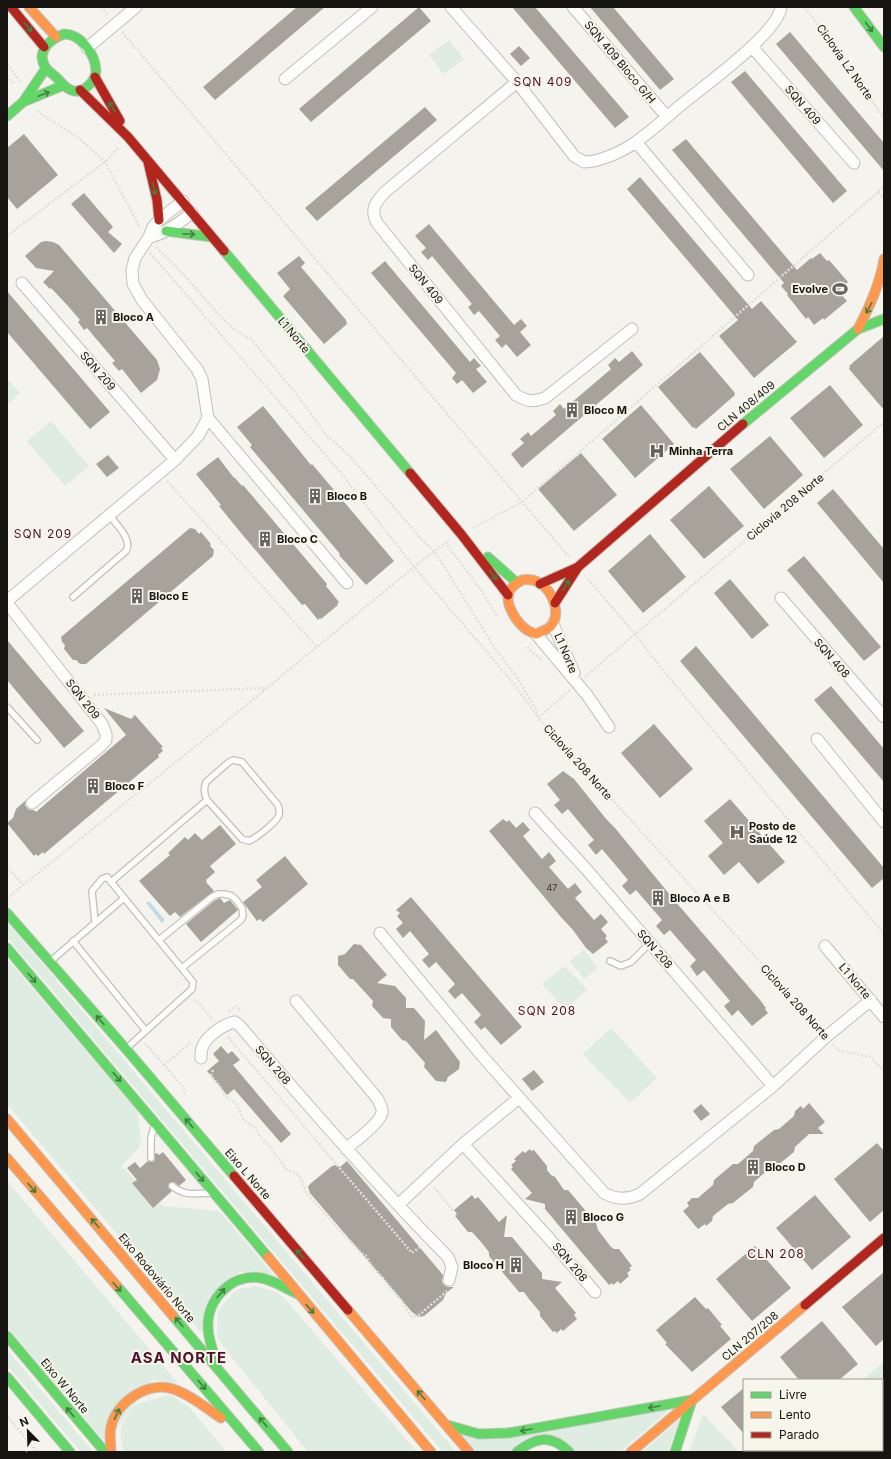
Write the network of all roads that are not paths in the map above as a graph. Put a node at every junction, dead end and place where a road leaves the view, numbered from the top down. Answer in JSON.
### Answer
{"nodes":[{"id":1,"x":11,"y":7,"type":"edge"},
{"id":2,"x":29,"y":7,"type":"edge"},
{"id":3,"x":136,"y":7,"type":"edge"},
{"id":4,"x":372,"y":7,"type":"edge"},
{"id":5,"x":451,"y":7,"type":"edge"},
{"id":6,"x":573,"y":7,"type":"edge"},
{"id":7,"x":781,"y":7,"type":"edge"},
{"id":8,"x":854,"y":7,"type":"edge"},
{"id":9,"x":56,"y":37,"type":"junction"},
{"id":10,"x":44,"y":47,"type":"junction"},
{"id":11,"x":752,"y":47,"type":"junction"},
{"id":12,"x":884,"y":47,"type":"edge"},
{"id":13,"x":87,"y":48,"type":"junction"},
{"id":14,"x":46,"y":68,"type":"junction"},
{"id":15,"x":95,"y":77,"type":"junction"},
{"id":16,"x":286,"y":79,"type":"dead end"},
{"id":17,"x":517,"y":82,"type":"junction"},
{"id":18,"x":64,"y":85,"type":"junction"},
{"id":19,"x":80,"y":90,"type":"junction"},
{"id":20,"x":23,"y":102,"type":"junction"},
{"id":21,"x":7,"y":116,"type":"edge"},
{"id":22,"x":666,"y":117,"type":"junction"},
{"id":23,"x":128,"y":137,"type":"junction"},
{"id":24,"x":636,"y":142,"type":"junction"},
{"id":25,"x":147,"y":158,"type":"junction"},
{"id":26,"x":854,"y":163,"type":"dead end"},
{"id":27,"x":183,"y":201,"type":"junction"},
{"id":28,"x":192,"y":213,"type":"junction"},
{"id":29,"x":159,"y":220,"type":"junction"},
{"id":30,"x":166,"y":231,"type":"junction"},
{"id":31,"x":212,"y":237,"type":"junction"},
{"id":32,"x":146,"y":241,"type":"junction"},
{"id":33,"x":884,"y":263,"type":"edge"},
{"id":34,"x":748,"y":275,"type":"dead end"},
{"id":35,"x":22,"y":282,"type":"dead end"},
{"id":36,"x":884,"y":319,"type":"edge"},
{"id":37,"x":632,"y":329,"type":"dead end"},
{"id":38,"x":858,"y":329,"type":"junction"},
{"id":39,"x":208,"y":418,"type":"junction"},
{"id":40,"x":175,"y":460,"type":"junction"},
{"id":41,"x":110,"y":516,"type":"junction"},
{"id":42,"x":461,"y":534,"type":"junction"},
{"id":43,"x":578,"y":567,"type":"junction"},
{"id":44,"x":516,"y":582,"type":"junction"},
{"id":45,"x":347,"y":583,"type":"dead end"},
{"id":46,"x":540,"y":584,"type":"junction"},
{"id":47,"x":508,"y":595,"type":"junction"},
{"id":48,"x":73,"y":597,"type":"dead end"},
{"id":49,"x":781,"y":598,"type":"dead end"},
{"id":50,"x":7,"y":602,"type":"edge"},
{"id":51,"x":555,"y":603,"type":"junction"},
{"id":52,"x":553,"y":624,"type":"junction"},
{"id":53,"x":536,"y":634,"type":"junction"},
{"id":54,"x":578,"y":683,"type":"junction"},
{"id":55,"x":7,"y":707,"type":"edge"},
{"id":56,"x":884,"y":717,"type":"edge"},
{"id":57,"x":609,"y":727,"type":"dead end"},
{"id":58,"x":817,"y":738,"type":"dead end"},
{"id":59,"x":37,"y":740,"type":"dead end"},
{"id":60,"x":207,"y":800,"type":"junction"},
{"id":61,"x":32,"y":803,"type":"dead end"},
{"id":62,"x":535,"y":813,"type":"dead end"},
{"id":63,"x":884,"y":822,"type":"edge"},
{"id":64,"x":111,"y":882,"type":"junction"},
{"id":65,"x":124,"y":898,"type":"junction"},
{"id":66,"x":7,"y":913,"type":"edge"},
{"id":67,"x":94,"y":922,"type":"junction"},
{"id":68,"x":380,"y":933,"type":"dead end"},
{"id":69,"x":159,"y":940,"type":"junction"},
{"id":70,"x":73,"y":941,"type":"junction"},
{"id":71,"x":650,"y":943,"type":"junction"},
{"id":72,"x":825,"y":946,"type":"dead end"},
{"id":73,"x":7,"y":948,"type":"edge"},
{"id":74,"x":50,"y":961,"type":"junction"},
{"id":75,"x":610,"y":961,"type":"dead end"},
{"id":76,"x":182,"y":968,"type":"junction"},
{"id":77,"x":871,"y":1000,"type":"junction"},
{"id":78,"x":296,"y":1001,"type":"dead end"},
{"id":79,"x":884,"y":1017,"type":"edge"},
{"id":80,"x":146,"y":1031,"type":"junction"},
{"id":81,"x":126,"y":1049,"type":"junction"},
{"id":82,"x":201,"y":1058,"type":"dead end"},
{"id":83,"x":773,"y":1086,"type":"junction"},
{"id":84,"x":518,"y":1098,"type":"junction"},
{"id":85,"x":7,"y":1119,"type":"edge"},
{"id":86,"x":155,"y":1123,"type":"junction"},
{"id":87,"x":463,"y":1144,"type":"junction"},
{"id":88,"x":346,"y":1149,"type":"junction"},
{"id":89,"x":7,"y":1158,"type":"edge"},
{"id":90,"x":151,"y":1158,"type":"dead end"},
{"id":91,"x":172,"y":1186,"type":"dead end"},
{"id":92,"x":214,"y":1193,"type":"junction"},
{"id":93,"x":398,"y":1206,"type":"junction"},
{"id":94,"x":884,"y":1238,"type":"edge"},
{"id":95,"x":449,"y":1280,"type":"road end"},
{"id":96,"x":595,"y":1292,"type":"dead end"},
{"id":97,"x":298,"y":1294,"type":"junction"},
{"id":98,"x":7,"y":1336,"type":"edge"},
{"id":99,"x":218,"y":1369,"type":"junction"},
{"id":100,"x":7,"y":1377,"type":"edge"},
{"id":101,"x":692,"y":1400,"type":"junction"},
{"id":102,"x":447,"y":1424,"type":"junction"},
{"id":103,"x":243,"y":1433,"type":"junction"},
{"id":104,"x":678,"y":1450,"type":"edge"},
{"id":105,"x":70,"y":1452,"type":"edge"},
{"id":106,"x":104,"y":1452,"type":"edge"},
{"id":107,"x":111,"y":1452,"type":"edge"},
{"id":108,"x":259,"y":1452,"type":"edge"},
{"id":109,"x":288,"y":1452,"type":"edge"},
{"id":110,"x":431,"y":1452,"type":"edge"},
{"id":111,"x":469,"y":1452,"type":"edge"},
{"id":112,"x":516,"y":1452,"type":"edge"},
{"id":113,"x":569,"y":1452,"type":"edge"},
{"id":114,"x":631,"y":1452,"type":"edge"}],
"edges":[{"from":1,"to":10,"type":"main road","one_way":true},
{"from":2,"to":9,"type":"main road"},
{"from":3,"to":13,"type":"street"},
{"from":4,"to":16,"type":"street"},
{"from":5,"to":17,"type":"street"},
{"from":6,"to":22,"type":"street","name":"SQN 409 Bloco G/H"},
{"from":7,"to":11,"type":"street"},
{"from":8,"to":12,"type":"main road","one_way":true},
{"from":9,"to":10,"type":"main road"},
{"from":9,"to":13,"type":"main road"},
{"from":10,"to":14,"type":"main road"},
{"from":11,"to":22,"type":"street"},
{"from":11,"to":26,"type":"street","name":"SQN 409"},
{"from":13,"to":15,"type":"main road"},
{"from":14,"to":18,"type":"main road"},
{"from":14,"to":20,"type":"main road"},
{"from":15,"to":19,"type":"main road"},
{"from":23,"to":15,"type":"main road","name":"L1 Norte","one_way":true},
{"from":17,"to":24,"type":"street"},
{"from":17,"to":37,"type":"street","name":"SQN 409"},
{"from":18,"to":19,"type":"main road"},
{"from":20,"to":18,"type":"main road","one_way":true},
{"from":19,"to":23,"type":"main road","name":"L1 Norte"},
{"from":20,"to":21,"type":"main road"},
{"from":22,"to":24,"type":"street"},
{"from":23,"to":25,"type":"main road","name":"L1 Norte"},
{"from":24,"to":34,"type":"street"},
{"from":25,"to":27,"type":"main road","name":"L1 Norte"},
{"from":25,"to":29,"type":"main road","one_way":true},
{"from":27,"to":28,"type":"main road","name":"L1 Norte"},
{"from":27,"to":29,"type":"street"},
{"from":28,"to":30,"type":"street"},
{"from":28,"to":31,"type":"main road","name":"L1 Norte"},
{"from":29,"to":32,"type":"street"},
{"from":30,"to":31,"type":"main road","one_way":true},
{"from":30,"to":32,"type":"street"},
{"from":31,"to":42,"type":"main road","name":"L1 Norte"},
{"from":32,"to":39,"type":"street"},
{"from":33,"to":38,"type":"main road","one_way":true},
{"from":35,"to":40,"type":"street","name":"SQN 209"},
{"from":36,"to":38,"type":"main road"},
{"from":38,"to":43,"type":"main road","name":"CLN 408/409"},
{"from":39,"to":40,"type":"street","name":"SQN 209"},
{"from":39,"to":45,"type":"street"},
{"from":40,"to":41,"type":"street","name":"SQN 209"},
{"from":41,"to":48,"type":"lane"},
{"from":41,"to":50,"type":"street","name":"SQN 209"},
{"from":42,"to":44,"type":"main road","name":"L1 Norte"},
{"from":42,"to":47,"type":"main road","name":"L1 Norte","one_way":true},
{"from":43,"to":46,"type":"main road","name":"CLN 408/409"},
{"from":51,"to":43,"type":"main road","name":"CLN 408/409","one_way":true},
{"from":44,"to":46,"type":"main road"},
{"from":44,"to":47,"type":"main road"},
{"from":46,"to":51,"type":"main road"},
{"from":47,"to":53,"type":"main road"},
{"from":49,"to":56,"type":"street","name":"SQN 408"},
{"from":50,"to":61,"type":"street","name":"SQN 209"},
{"from":51,"to":52,"type":"main road"},
{"from":52,"to":53,"type":"main road"},
{"from":52,"to":54,"type":"street","name":"L1 Norte"},
{"from":53,"to":54,"type":"street","name":"L1 Norte"},
{"from":54,"to":57,"type":"street","name":"L1 Norte"},
{"from":55,"to":59,"type":"lane"},
{"from":58,"to":63,"type":"street"},
{"from":60,"to":60,"type":"lane"},
{"from":60,"to":64,"type":"lane"},
{"from":62,"to":71,"type":"street","name":"SQN 208"},
{"from":64,"to":65,"type":"lane"},
{"from":64,"to":67,"type":"lane"},
{"from":65,"to":67,"type":"lane"},
{"from":65,"to":69,"type":"lane"},
{"from":66,"to":74,"type":"main road","name":"Eixo L Norte"},
{"from":67,"to":70,"type":"lane"},
{"from":68,"to":84,"type":"street"},
{"from":69,"to":76,"type":"lane"},
{"from":69,"to":76,"type":"lane"},
{"from":70,"to":74,"type":"lane"},
{"from":70,"to":80,"type":"lane"},
{"from":71,"to":75,"type":"lane"},
{"from":71,"to":83,"type":"street","name":"SQN 208"},
{"from":72,"to":77,"type":"street","name":"L1 Norte"},
{"from":73,"to":86,"type":"main road","one_way":true},
{"from":81,"to":74,"type":"main road","name":"Eixo L Norte","one_way":true},
{"from":76,"to":80,"type":"lane"},
{"from":77,"to":79,"type":"street","name":"L1 Norte"},
{"from":77,"to":83,"type":"street"},
{"from":78,"to":88,"type":"street"},
{"from":80,"to":81,"type":"lane"},
{"from":102,"to":81,"type":"main road","name":"Eixo L Norte","one_way":true},
{"from":82,"to":88,"type":"street","name":"SQN 208"},
{"from":83,"to":84,"type":"street"},
{"from":84,"to":87,"type":"street"},
{"from":99,"to":85,"type":"main road","name":"Eixo Rodoviário Norte","one_way":true},
{"from":86,"to":90,"type":"lane"},
{"from":86,"to":92,"type":"main road","one_way":true},
{"from":87,"to":93,"type":"street"},
{"from":87,"to":96,"type":"street","name":"SQN 208"},
{"from":88,"to":93,"type":"street","name":"SQN 208"},
{"from":89,"to":103,"type":"main road","one_way":true},
{"from":91,"to":92,"type":"lane"},
{"from":92,"to":97,"type":"main road"},
{"from":93,"to":95,"type":"street","name":"SQN 208"},
{"from":94,"to":101,"type":"main road","name":"CLN 207/208"},
{"from":99,"to":97,"type":"main road","one_way":true},
{"from":97,"to":110,"type":"main road","one_way":true},
{"from":106,"to":98,"type":"main road","name":"Eixo W Norte","one_way":true},
{"from":109,"to":99,"type":"main road","name":"Eixo Rodoviário Norte","one_way":true},
{"from":100,"to":105,"type":"main road"},
{"from":101,"to":102,"type":"main road","one_way":true},
{"from":101,"to":104,"type":"main road"},
{"from":101,"to":114,"type":"main road","name":"CLN 207/208"},
{"from":102,"to":111,"type":"main road","name":"Eixo L Norte"},
{"from":107,"to":103,"type":"main road","one_way":true},
{"from":103,"to":108,"type":"main road"},
{"from":112,"to":113,"type":"main road"}]}
